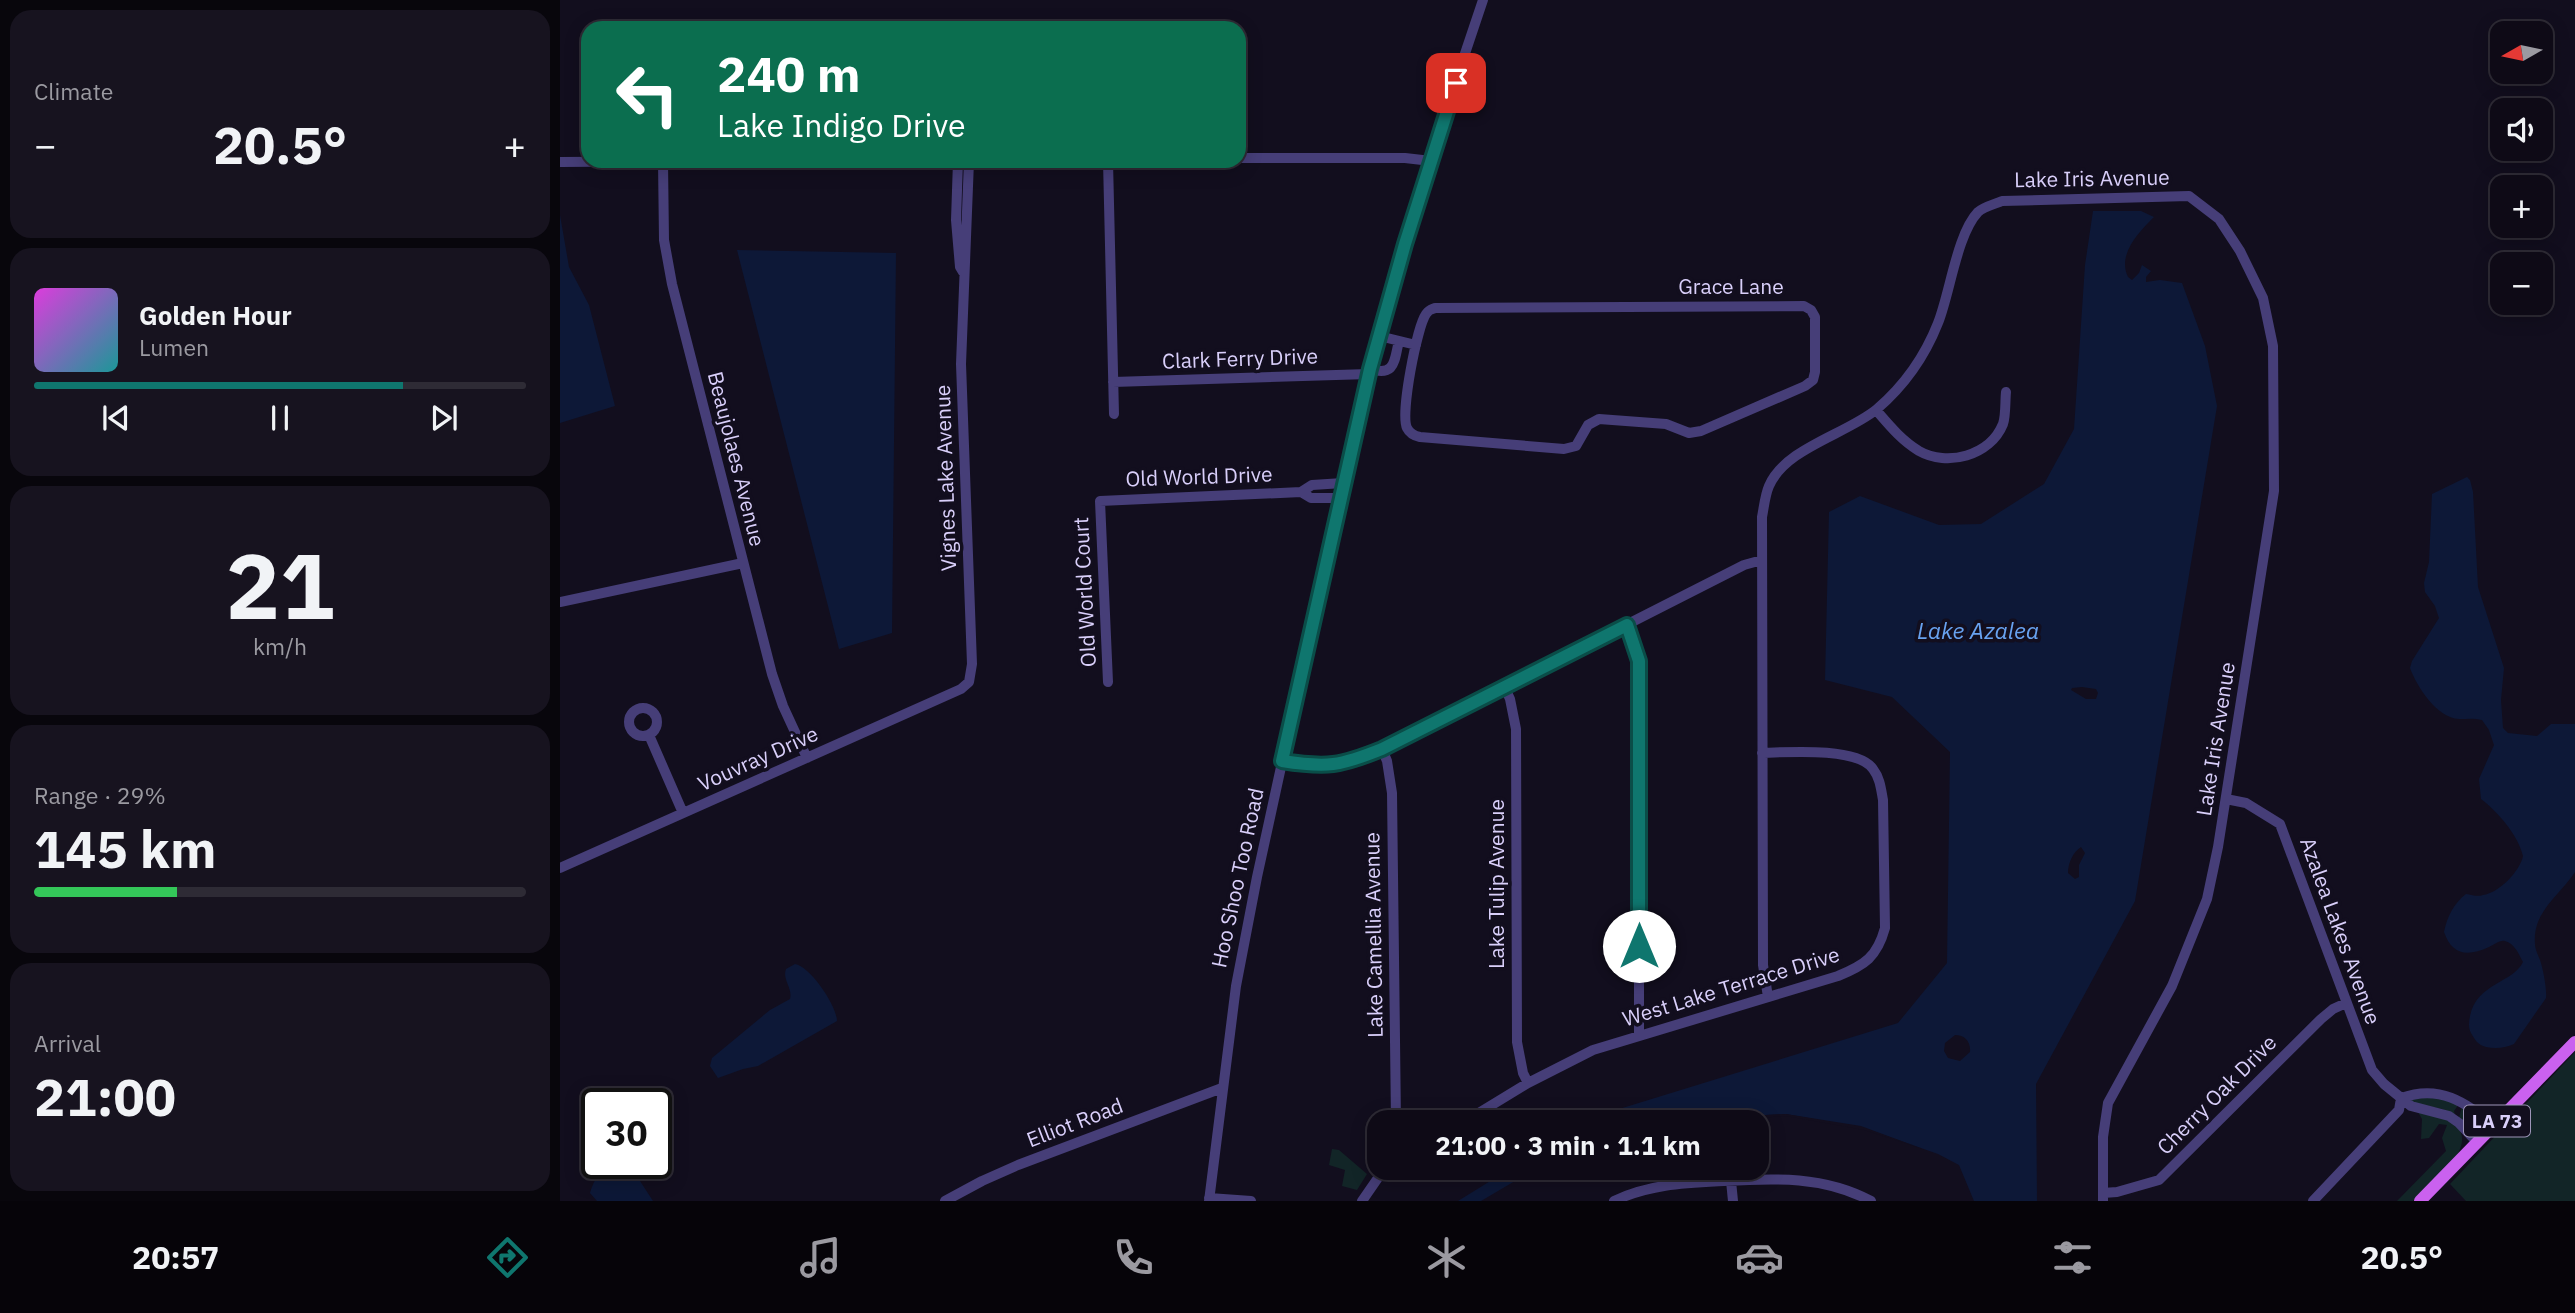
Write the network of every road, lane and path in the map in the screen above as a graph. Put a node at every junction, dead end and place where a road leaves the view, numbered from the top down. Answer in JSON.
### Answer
{"nodes":[{"id":1,"x":1483,"y":0,"type":"edge"},
{"id":2,"x":1246,"y":158,"type":"edge"},
{"id":3,"x":1431,"y":161,"type":"junction"},
{"id":4,"x":560,"y":162,"type":"edge"},
{"id":5,"x":581,"y":162,"type":"edge"},
{"id":6,"x":663,"y":168,"type":"edge"},
{"id":7,"x":958,"y":168,"type":"edge"},
{"id":8,"x":969,"y":168,"type":"edge"},
{"id":9,"x":1108,"y":168,"type":"edge"},
{"id":10,"x":963,"y":272,"type":"junction"},
{"id":11,"x":1379,"y":336,"type":"junction"},
{"id":12,"x":1399,"y":341,"type":"junction"},
{"id":13,"x":1416,"y":345,"type":"junction"},
{"id":14,"x":1370,"y":372,"type":"junction"},
{"id":15,"x":1113,"y":382,"type":"junction"},
{"id":16,"x":2006,"y":391,"type":"dead end"},
{"id":17,"x":1875,"y":410,"type":"junction"},
{"id":18,"x":1114,"y":414,"type":"dead end"},
{"id":19,"x":1343,"y":483,"type":"junction"},
{"id":20,"x":1301,"y":492,"type":"junction"},
{"id":21,"x":1339,"y":498,"type":"junction"},
{"id":22,"x":1100,"y":501,"type":"joint"},
{"id":23,"x":1762,"y":560,"type":"junction"},
{"id":24,"x":743,"y":563,"type":"junction"},
{"id":25,"x":560,"y":602,"type":"edge"},
{"id":26,"x":1627,"y":625,"type":"junction"},
{"id":27,"x":969,"y":682,"type":"joint"},
{"id":28,"x":1108,"y":682,"type":"dead end"},
{"id":29,"x":1504,"y":686,"type":"junction"},
{"id":30,"x":649,"y":735,"type":"dead end"},
{"id":31,"x":1382,"y":749,"type":"junction"},
{"id":32,"x":1762,"y":753,"type":"junction"},
{"id":33,"x":807,"y":758,"type":"junction"},
{"id":34,"x":1282,"y":761,"type":"junction"},
{"id":35,"x":2226,"y":799,"type":"junction"},
{"id":36,"x":683,"y":813,"type":"junction"},
{"id":37,"x":560,"y":867,"type":"edge"},
{"id":38,"x":1768,"y":997,"type":"junction"},
{"id":39,"x":2346,"y":1003,"type":"junction"},
{"id":40,"x":1639,"y":1035,"type":"junction"},
{"id":41,"x":2575,"y":1042,"type":"edge"},
{"id":42,"x":1528,"y":1083,"type":"junction"},
{"id":43,"x":1222,"y":1088,"type":"junction"},
{"id":44,"x":2401,"y":1098,"type":"junction"},
{"id":45,"x":1396,"y":1110,"type":"edge"},
{"id":46,"x":1484,"y":1110,"type":"edge"},
{"id":47,"x":2494,"y":1125,"type":"junction"},
{"id":48,"x":2477,"y":1142,"type":"junction"},
{"id":49,"x":1377,"y":1180,"type":"edge"},
{"id":50,"x":1731,"y":1181,"type":"junction"},
{"id":51,"x":2103,"y":1197,"type":"edge"},
{"id":52,"x":1209,"y":1200,"type":"edge"},
{"id":53,"x":945,"y":1201,"type":"edge"},
{"id":54,"x":1251,"y":1201,"type":"edge"},
{"id":55,"x":1362,"y":1201,"type":"edge"},
{"id":56,"x":1614,"y":1201,"type":"edge"},
{"id":57,"x":1733,"y":1201,"type":"edge"},
{"id":58,"x":1871,"y":1201,"type":"edge"},
{"id":59,"x":2313,"y":1201,"type":"edge"},
{"id":60,"x":2420,"y":1201,"type":"edge"}],
"edges":[{"from":1,"to":3,"type":"street","name":"Hoo Shoo Too Road"},
{"from":2,"to":3,"type":"street"},
{"from":3,"to":11,"type":"street","name":"Hoo Shoo Too Road"},
{"from":4,"to":5,"type":"street"},
{"from":6,"to":24,"type":"street","name":"Beaujolaes Avenue"},
{"from":7,"to":10,"type":"street","name":"Vignes Lake Avenue"},
{"from":8,"to":10,"type":"street","name":"Vignes Lake Avenue"},
{"from":9,"to":15,"type":"street"},
{"from":10,"to":27,"type":"street","name":"Vignes Lake Avenue"},
{"from":11,"to":12,"type":"street"},
{"from":11,"to":14,"type":"street","name":"Hoo Shoo Too Road"},
{"from":12,"to":13,"type":"street"},
{"from":12,"to":14,"type":"street"},
{"from":13,"to":13,"type":"street","name":"Grace Lane"},
{"from":14,"to":15,"type":"street","name":"Clark Ferry Drive"},
{"from":14,"to":19,"type":"street","name":"Hoo Shoo Too Road"},
{"from":15,"to":18,"type":"street"},
{"from":16,"to":17,"type":"street"},
{"from":17,"to":23,"type":"street","name":"Lake Iris Avenue"},
{"from":17,"to":35,"type":"street","name":"Lake Iris Avenue"},
{"from":19,"to":20,"type":"street","name":"Old World Drive"},
{"from":19,"to":21,"type":"street","name":"Hoo Shoo Too Road"},
{"from":20,"to":21,"type":"street","name":"Old World Drive"},
{"from":20,"to":22,"type":"street","name":"Old World Drive"},
{"from":21,"to":34,"type":"street","name":"Hoo Shoo Too Road"},
{"from":22,"to":28,"type":"street","name":"Old World Court"},
{"from":23,"to":26,"type":"street"},
{"from":23,"to":32,"type":"street","name":"Lake Iris Avenue"},
{"from":24,"to":25,"type":"street"},
{"from":24,"to":33,"type":"street","name":"Beaujolaes Avenue"},
{"from":26,"to":29,"type":"street"},
{"from":26,"to":40,"type":"street"},
{"from":27,"to":33,"type":"street","name":"Vouvray Drive"},
{"from":29,"to":31,"type":"street"},
{"from":29,"to":42,"type":"street","name":"Lake Tulip Avenue"},
{"from":30,"to":36,"type":"street"},
{"from":31,"to":34,"type":"street"},
{"from":31,"to":45,"type":"street","name":"Lake Camellia Avenue"},
{"from":32,"to":38,"type":"street","name":"Lake Iris Avenue"},
{"from":32,"to":38,"type":"street","name":"West Lake Terrace Drive"},
{"from":33,"to":36,"type":"street","name":"Vouvray Drive"},
{"from":34,"to":43,"type":"street","name":"Hoo Shoo Too Road"},
{"from":35,"to":39,"type":"street","name":"Azalea Lakes Avenue"},
{"from":35,"to":51,"type":"street","name":"Lake Iris Avenue"},
{"from":36,"to":37,"type":"street","name":"Vouvray Drive"},
{"from":38,"to":40,"type":"street","name":"West Lake Terrace Drive"},
{"from":39,"to":44,"type":"street","name":"Azalea Lakes Avenue"},
{"from":39,"to":51,"type":"street","name":"Cherry Oak Drive"},
{"from":40,"to":42,"type":"street","name":"West Lake Terrace Drive"},
{"from":41,"to":47,"type":"main road","number":"LA 73"},
{"from":42,"to":46,"type":"street","name":"West Lake Terrace Drive"},
{"from":43,"to":52,"type":"street","name":"Hoo Shoo Too Road"},
{"from":43,"to":53,"type":"street","name":"Elliot Road"},
{"from":44,"to":47,"type":"street"},
{"from":44,"to":48,"type":"street","name":"Azalea Lakes Avenue"},
{"from":44,"to":59,"type":"street"},
{"from":47,"to":48,"type":"main road","number":"LA 73"},
{"from":48,"to":60,"type":"main road","number":"LA 73"},
{"from":49,"to":55,"type":"street"},
{"from":50,"to":56,"type":"street"},
{"from":50,"to":57,"type":"street"},
{"from":50,"to":58,"type":"street"},
{"from":52,"to":54,"type":"street"}]}
